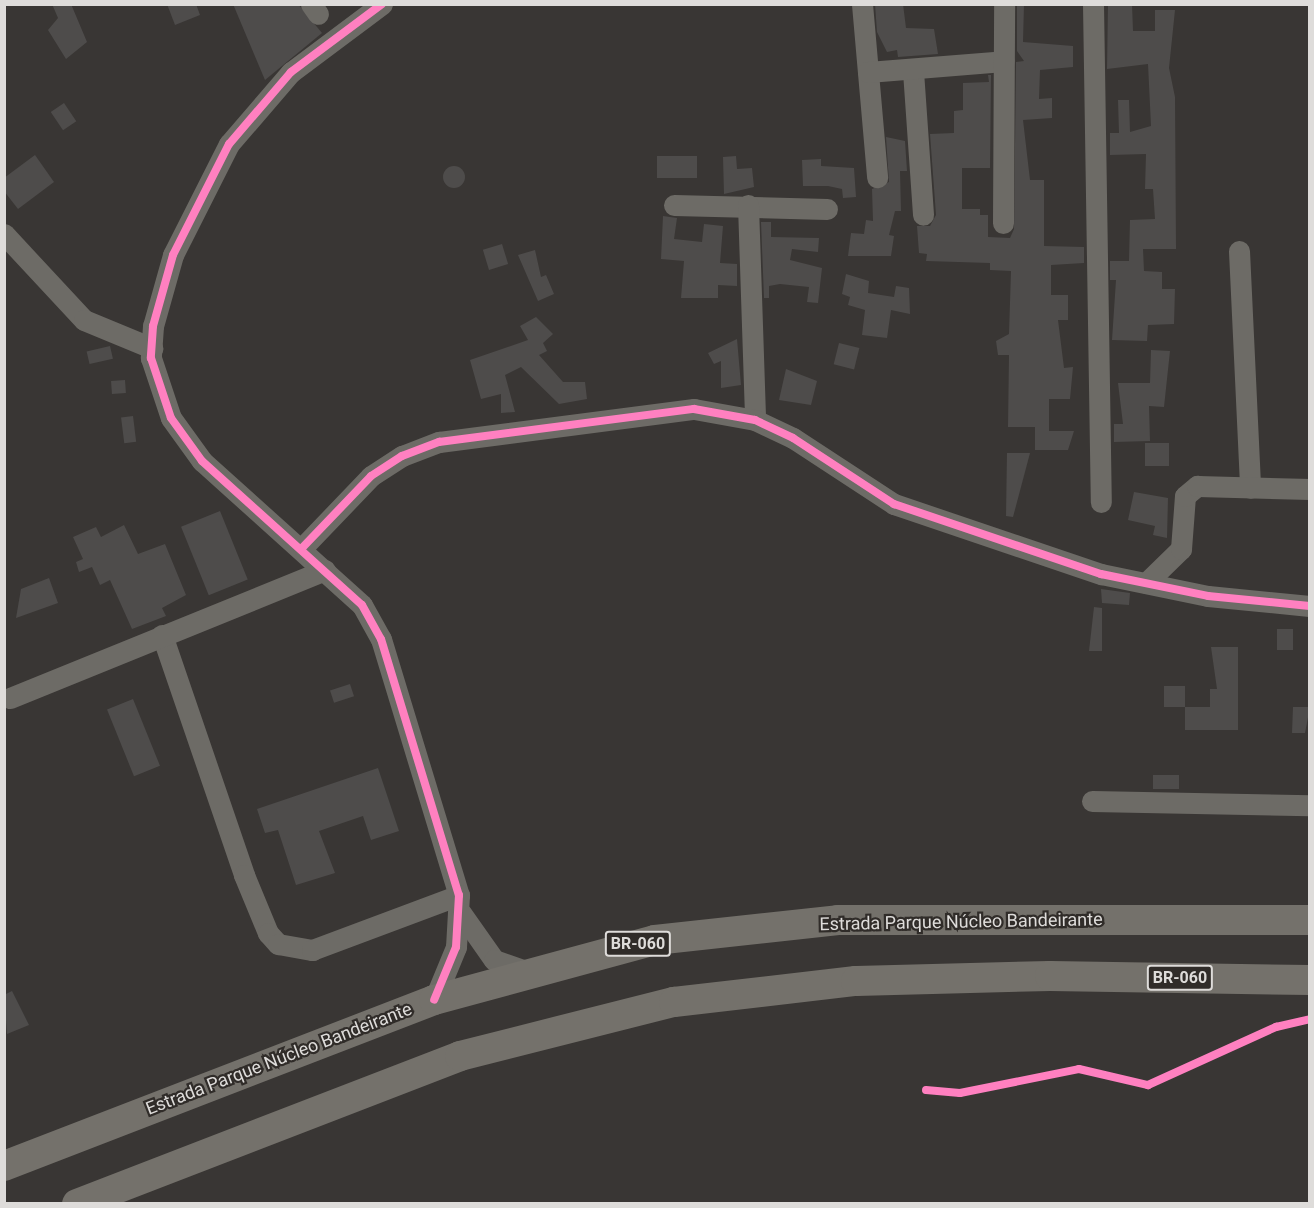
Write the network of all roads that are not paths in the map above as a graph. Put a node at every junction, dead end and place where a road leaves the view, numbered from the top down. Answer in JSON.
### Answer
{"nodes":[{"id":1,"x":382,"y":4,"type":"edge"},
{"id":2,"x":862,"y":4,"type":"edge"},
{"id":3,"x":1004,"y":4,"type":"edge"},
{"id":4,"x":1093,"y":4,"type":"edge"},
{"id":5,"x":1004,"y":61,"type":"junction"},
{"id":6,"x":913,"y":71,"type":"junction"},
{"id":7,"x":868,"y":72,"type":"junction"},
{"id":8,"x":877,"y":177,"type":"dead end"},
{"id":9,"x":674,"y":205,"type":"dead end"},
{"id":10,"x":748,"y":205,"type":"junction"},
{"id":11,"x":827,"y":209,"type":"dead end"},
{"id":12,"x":923,"y":215,"type":"dead end"},
{"id":13,"x":1003,"y":223,"type":"dead end"},
{"id":14,"x":4,"y":234,"type":"edge"},
{"id":15,"x":1239,"y":251,"type":"dead end"},
{"id":16,"x":152,"y":348,"type":"junction"},
{"id":17,"x":755,"y":420,"type":"junction"},
{"id":18,"x":1250,"y":488,"type":"junction"},
{"id":19,"x":1310,"y":489,"type":"edge"},
{"id":20,"x":1101,"y":502,"type":"dead end"},
{"id":21,"x":303,"y":547,"type":"junction"},
{"id":22,"x":325,"y":570,"type":"junction"},
{"id":23,"x":1146,"y":583,"type":"junction"},
{"id":24,"x":1310,"y":606,"type":"edge"},
{"id":25,"x":162,"y":635,"type":"junction"},
{"id":26,"x":10,"y":698,"type":"dead end"},
{"id":27,"x":1092,"y":801,"type":"dead end"},
{"id":28,"x":1310,"y":805,"type":"edge"},
{"id":29,"x":460,"y":904,"type":"junction"},
{"id":30,"x":414,"y":913,"type":"junction"},
{"id":31,"x":1310,"y":920,"type":"edge"},
{"id":32,"x":458,"y":934,"type":"junction"},
{"id":33,"x":526,"y":971,"type":"junction"},
{"id":34,"x":1310,"y":980,"type":"edge"},
{"id":35,"x":434,"y":1000,"type":"junction"},
{"id":36,"x":4,"y":1166,"type":"edge"},
{"id":37,"x":93,"y":1201,"type":"edge"}],
"edges":[{"from":1,"to":16,"type":"street"},
{"from":2,"to":7,"type":"street"},
{"from":3,"to":5,"type":"street"},
{"from":4,"to":20,"type":"street"},
{"from":5,"to":6,"type":"street"},
{"from":5,"to":13,"type":"street"},
{"from":6,"to":7,"type":"street"},
{"from":6,"to":12,"type":"street"},
{"from":7,"to":8,"type":"street"},
{"from":9,"to":10,"type":"street"},
{"from":10,"to":11,"type":"street"},
{"from":10,"to":17,"type":"street"},
{"from":14,"to":16,"type":"street"},
{"from":15,"to":18,"type":"street"},
{"from":16,"to":21,"type":"street"},
{"from":17,"to":21,"type":"street"},
{"from":17,"to":23,"type":"street"},
{"from":18,"to":19,"type":"street"},
{"from":18,"to":23,"type":"street"},
{"from":21,"to":22,"type":"street"},
{"from":22,"to":25,"type":"street"},
{"from":22,"to":29,"type":"street"},
{"from":23,"to":24,"type":"street"},
{"from":25,"to":26,"type":"street"},
{"from":25,"to":30,"type":"street"},
{"from":27,"to":28,"type":"street"},
{"from":29,"to":30,"type":"street"},
{"from":29,"to":32,"type":"street"},
{"from":29,"to":33,"type":"street"},
{"from":30,"to":32,"type":"street"},
{"from":31,"to":33,"type":"highway","name":"Estrada Parque Núcleo Bandeirante","number":"BR-060"},
{"from":32,"to":35,"type":"street"},
{"from":33,"to":35,"type":"highway","name":"Estrada Parque Núcleo Bandeirante","number":"BR-060"},
{"from":34,"to":37,"type":"highway","number":"BR-060"},
{"from":35,"to":36,"type":"highway","name":"Estrada Parque Núcleo Bandeirante","number":"BR-060"}]}
